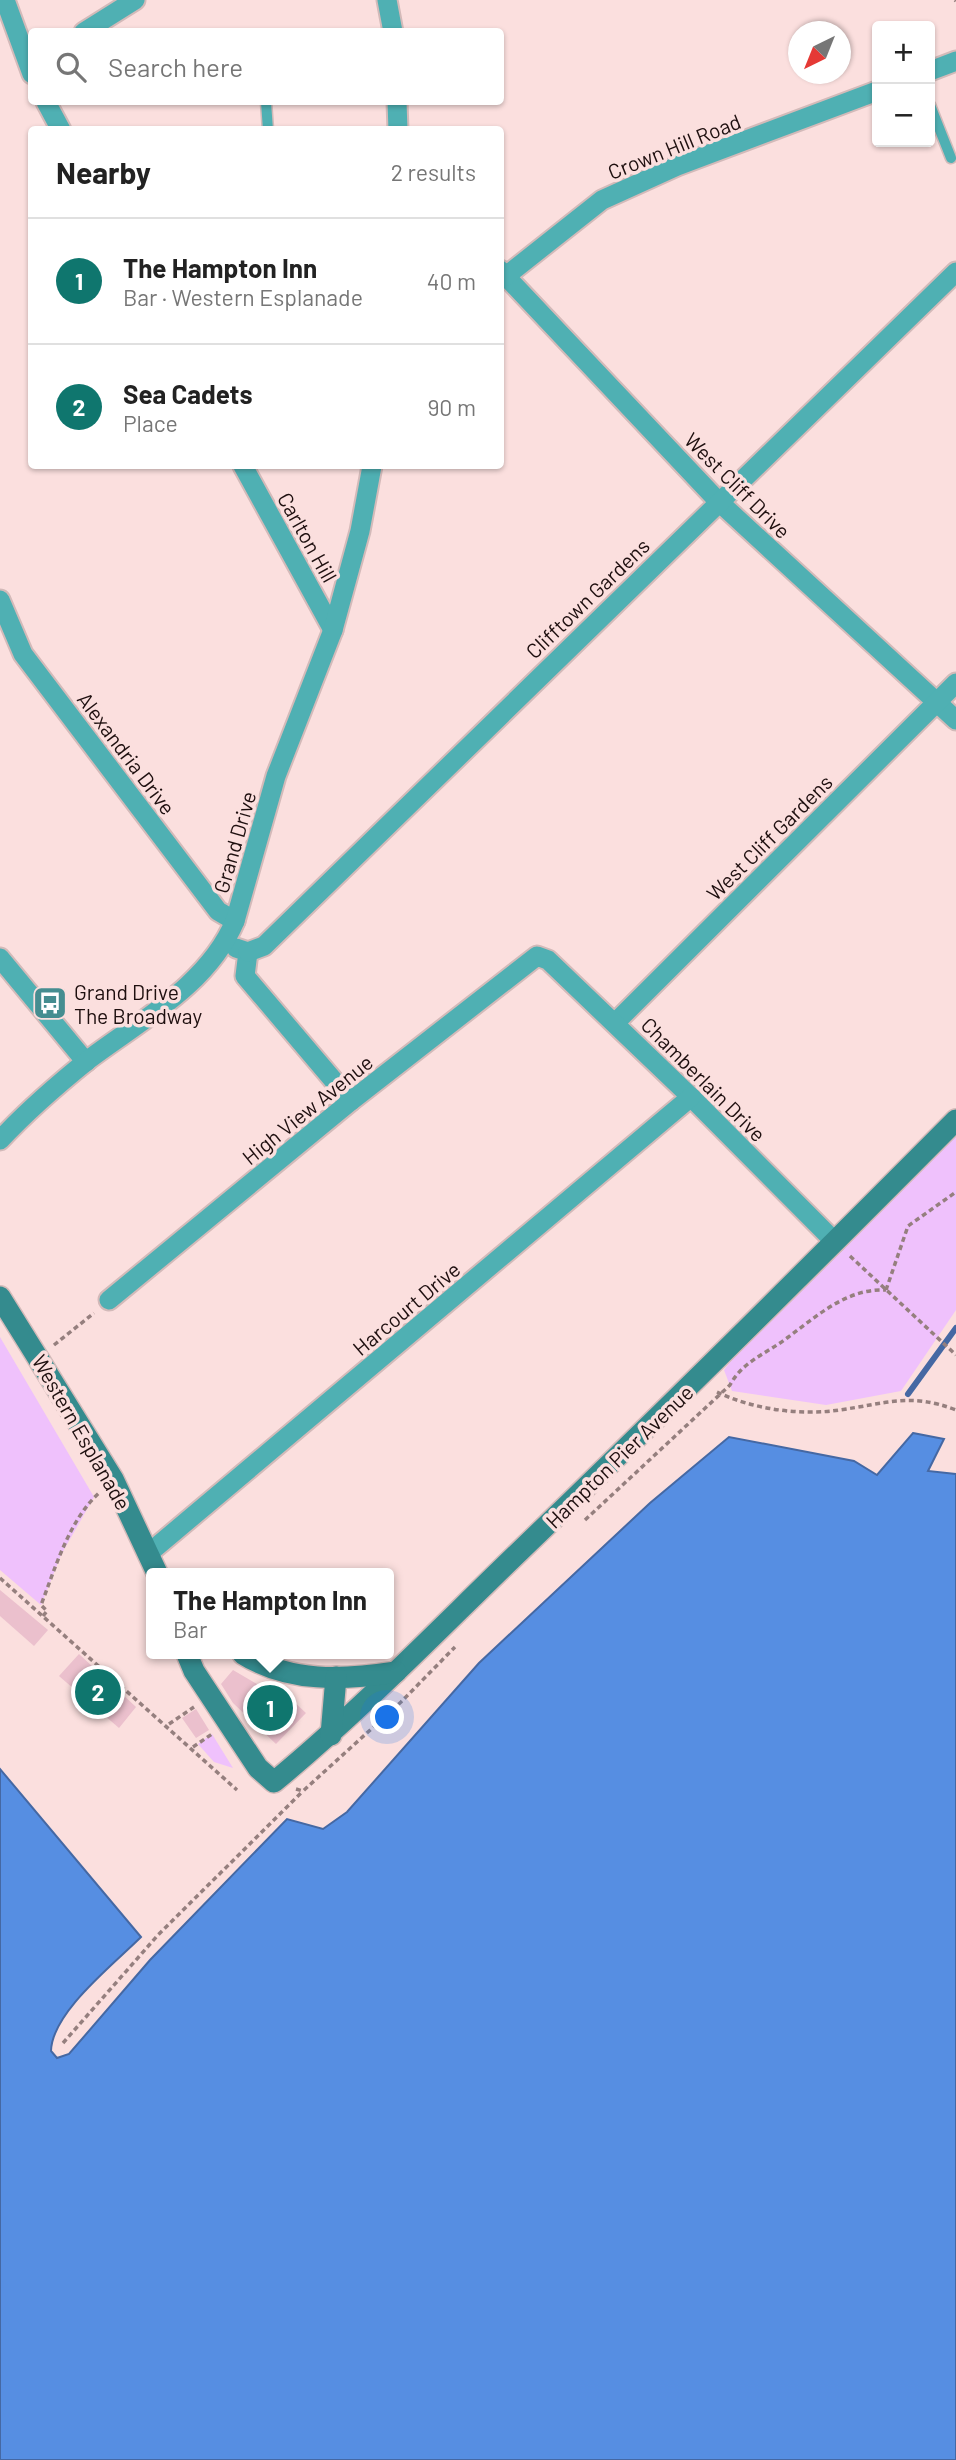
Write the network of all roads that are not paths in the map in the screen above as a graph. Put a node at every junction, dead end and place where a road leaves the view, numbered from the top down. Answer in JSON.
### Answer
{"nodes":[{"id":1,"x":5,"y":0,"type":"edge"},
{"id":2,"x":135,"y":0,"type":"edge"},
{"id":3,"x":387,"y":0,"type":"edge"},
{"id":4,"x":90,"y":28,"type":"edge"},
{"id":5,"x":392,"y":28,"type":"edge"},
{"id":6,"x":956,"y":61,"type":"edge"},
{"id":7,"x":28,"y":63,"type":"edge"},
{"id":8,"x":935,"y":69,"type":"edge"},
{"id":9,"x":872,"y":93,"type":"edge"},
{"id":10,"x":48,"y":105,"type":"edge"},
{"id":11,"x":266,"y":105,"type":"edge"},
{"id":12,"x":397,"y":105,"type":"edge"},
{"id":13,"x":935,"y":118,"type":"edge"},
{"id":14,"x":59,"y":126,"type":"edge"},
{"id":15,"x":268,"y":126,"type":"edge"},
{"id":16,"x":398,"y":126,"type":"edge"},
{"id":17,"x":951,"y":158,"type":"dead end"},
{"id":18,"x":504,"y":272,"type":"edge"},
{"id":19,"x":956,"y":272,"type":"edge"},
{"id":20,"x":504,"y":274,"type":"edge"},
{"id":21,"x":245,"y":469,"type":"edge"},
{"id":22,"x":371,"y":469,"type":"edge"},
{"id":23,"x":718,"y":501,"type":"junction"},
{"id":24,"x":0,"y":600,"type":"edge"},
{"id":25,"x":333,"y":630,"type":"junction"},
{"id":26,"x":956,"y":683,"type":"edge"},
{"id":27,"x":936,"y":703,"type":"junction"},
{"id":28,"x":956,"y":720,"type":"edge"},
{"id":29,"x":235,"y":921,"type":"junction"},
{"id":30,"x":225,"y":943,"type":"junction"},
{"id":31,"x":248,"y":952,"type":"junction"},
{"id":32,"x":537,"y":956,"type":"joint"},
{"id":33,"x":0,"y":958,"type":"edge"},
{"id":34,"x":615,"y":1023,"type":"junction"},
{"id":35,"x":86,"y":1062,"type":"junction"},
{"id":36,"x":691,"y":1097,"type":"junction"},
{"id":37,"x":351,"y":1101,"type":"junction"},
{"id":38,"x":956,"y":1120,"type":"edge"},
{"id":39,"x":0,"y":1140,"type":"edge"},
{"id":40,"x":835,"y":1242,"type":"junction"},
{"id":41,"x":0,"y":1297,"type":"edge"},
{"id":42,"x":109,"y":1300,"type":"road end"},
{"id":43,"x":155,"y":1568,"type":"edge"},
{"id":44,"x":196,"y":1659,"type":"edge"},
{"id":45,"x":251,"y":1659,"type":"edge"},
{"id":46,"x":396,"y":1672,"type":"junction"},
{"id":47,"x":337,"y":1677,"type":"junction"},
{"id":48,"x":331,"y":1735,"type":"junction"}],
"edges":[{"from":1,"to":7,"type":"street"},
{"from":2,"to":4,"type":"street"},
{"from":3,"to":5,"type":"street"},
{"from":6,"to":8,"type":"street"},
{"from":9,"to":18,"type":"street","name":"Crown Hill Road"},
{"from":10,"to":14,"type":"street"},
{"from":11,"to":15,"type":"lane"},
{"from":12,"to":16,"type":"street"},
{"from":13,"to":17,"type":"lane"},
{"from":19,"to":23,"type":"street","name":"Clifftown Gardens"},
{"from":20,"to":23,"type":"street","name":"West Cliff Drive"},
{"from":21,"to":25,"type":"street","name":"Carlton Hill"},
{"from":22,"to":25,"type":"street","name":"Grand Drive"},
{"from":23,"to":27,"type":"street","name":"West Cliff Drive"},
{"from":23,"to":31,"type":"street","name":"Clifftown Gardens"},
{"from":24,"to":29,"type":"street","name":"Alexandria Drive"},
{"from":25,"to":29,"type":"street","name":"Grand Drive"},
{"from":26,"to":27,"type":"street","name":"West Cliff Gardens"},
{"from":27,"to":28,"type":"street","name":"West Cliff Drive"},
{"from":27,"to":34,"type":"street","name":"West Cliff Gardens"},
{"from":29,"to":30,"type":"street","name":"Grand Drive"},
{"from":30,"to":31,"type":"street"},
{"from":30,"to":35,"type":"street","name":"Grand Drive"},
{"from":31,"to":37,"type":"street"},
{"from":32,"to":34,"type":"street","name":"Chamberlain Drive"},
{"from":32,"to":37,"type":"street","name":"High View Avenue"},
{"from":33,"to":35,"type":"street"},
{"from":34,"to":36,"type":"street","name":"Chamberlain Drive"},
{"from":35,"to":39,"type":"street","name":"Grand Drive"},
{"from":36,"to":40,"type":"street","name":"Chamberlain Drive"},
{"from":36,"to":43,"type":"street","name":"Harcourt Drive"},
{"from":37,"to":42,"type":"street","name":"High View Avenue"},
{"from":38,"to":40,"type":"street","name":"Hampton Pier Avenue"},
{"from":40,"to":46,"type":"street","name":"Hampton Pier Avenue"},
{"from":41,"to":43,"type":"street","name":"Western Esplanade"},
{"from":44,"to":48,"type":"street","name":"Hampton Pier Avenue"},
{"from":45,"to":47,"type":"street"},
{"from":46,"to":47,"type":"street"},
{"from":46,"to":48,"type":"street","name":"Hampton Pier Avenue"},
{"from":47,"to":48,"type":"street"}]}
